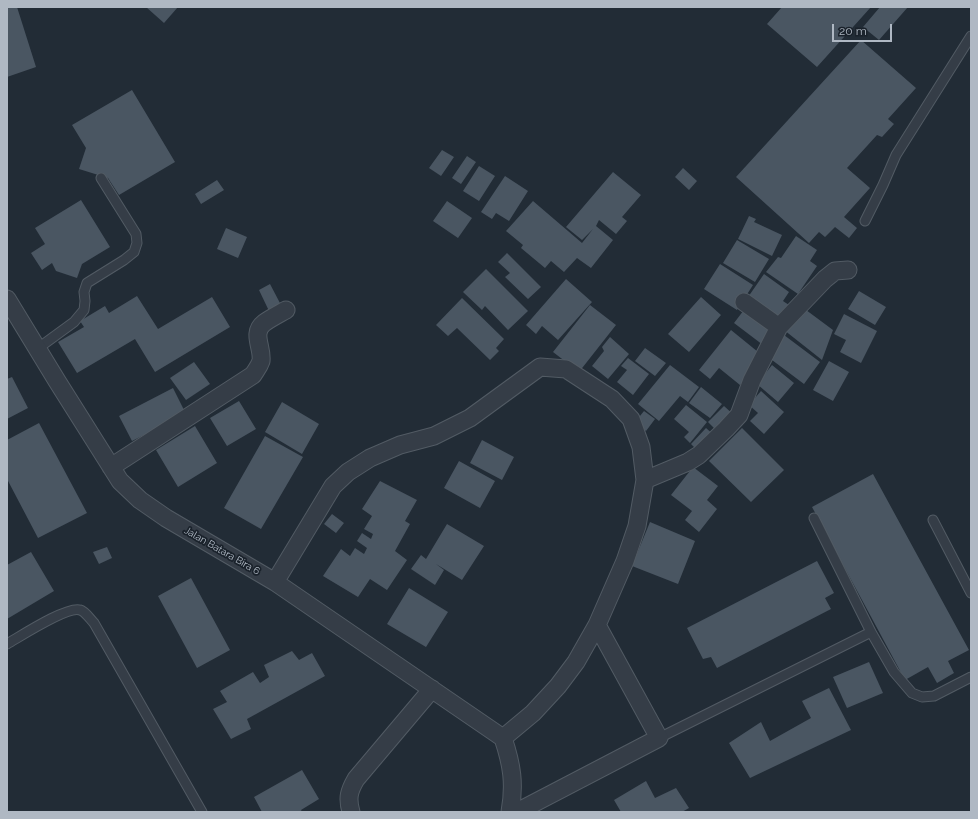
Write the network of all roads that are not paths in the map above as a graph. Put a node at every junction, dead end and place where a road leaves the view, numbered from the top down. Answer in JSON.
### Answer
{"nodes":[{"id":1,"x":971,"y":36,"type":"edge"},
{"id":2,"x":101,"y":178,"type":"dead end"},
{"id":3,"x":865,"y":221,"type":"dead end"},
{"id":4,"x":848,"y":270,"type":"dead end"},
{"id":5,"x":7,"y":299,"type":"edge"},
{"id":6,"x":744,"y":302,"type":"dead end"},
{"id":7,"x":286,"y":310,"type":"dead end"},
{"id":8,"x":779,"y":327,"type":"junction"},
{"id":9,"x":37,"y":349,"type":"junction"},
{"id":10,"x":111,"y":467,"type":"junction"},
{"id":11,"x":645,"y":480,"type":"junction"},
{"id":12,"x":814,"y":518,"type":"dead end"},
{"id":13,"x":933,"y":520,"type":"dead end"},
{"id":14,"x":275,"y":582,"type":"junction"},
{"id":15,"x":971,"y":592,"type":"edge"},
{"id":16,"x":597,"y":625,"type":"junction"},
{"id":17,"x":871,"y":632,"type":"junction"},
{"id":18,"x":7,"y":644,"type":"edge"},
{"id":19,"x":971,"y":677,"type":"edge"},
{"id":20,"x":432,"y":689,"type":"junction"},
{"id":21,"x":503,"y":738,"type":"junction"},
{"id":22,"x":659,"y":738,"type":"junction"},
{"id":23,"x":202,"y":812,"type":"edge"},
{"id":24,"x":351,"y":812,"type":"edge"},
{"id":25,"x":510,"y":812,"type":"edge"},
{"id":26,"x":517,"y":812,"type":"edge"}],
"edges":[{"from":1,"to":3,"type":"lane"},
{"from":2,"to":9,"type":"lane"},
{"from":4,"to":8,"type":"street"},
{"from":5,"to":9,"type":"street","name":"Jalan Batara Bira 6"},
{"from":6,"to":8,"type":"street"},
{"from":7,"to":10,"type":"street"},
{"from":8,"to":11,"type":"street"},
{"from":9,"to":10,"type":"street","name":"Jalan Batara Bira 6"},
{"from":10,"to":14,"type":"street","name":"Jalan Batara Bira 6"},
{"from":11,"to":14,"type":"street"},
{"from":11,"to":16,"type":"street"},
{"from":12,"to":17,"type":"lane"},
{"from":13,"to":15,"type":"lane"},
{"from":14,"to":20,"type":"street","name":"Jalan Batara Bira 6"},
{"from":16,"to":21,"type":"street"},
{"from":16,"to":22,"type":"street"},
{"from":17,"to":19,"type":"lane"},
{"from":17,"to":22,"type":"lane"},
{"from":18,"to":23,"type":"lane"},
{"from":20,"to":21,"type":"street","name":"Jalan Batara Bira 6"},
{"from":20,"to":24,"type":"street"},
{"from":21,"to":25,"type":"street"},
{"from":22,"to":26,"type":"street"}]}
